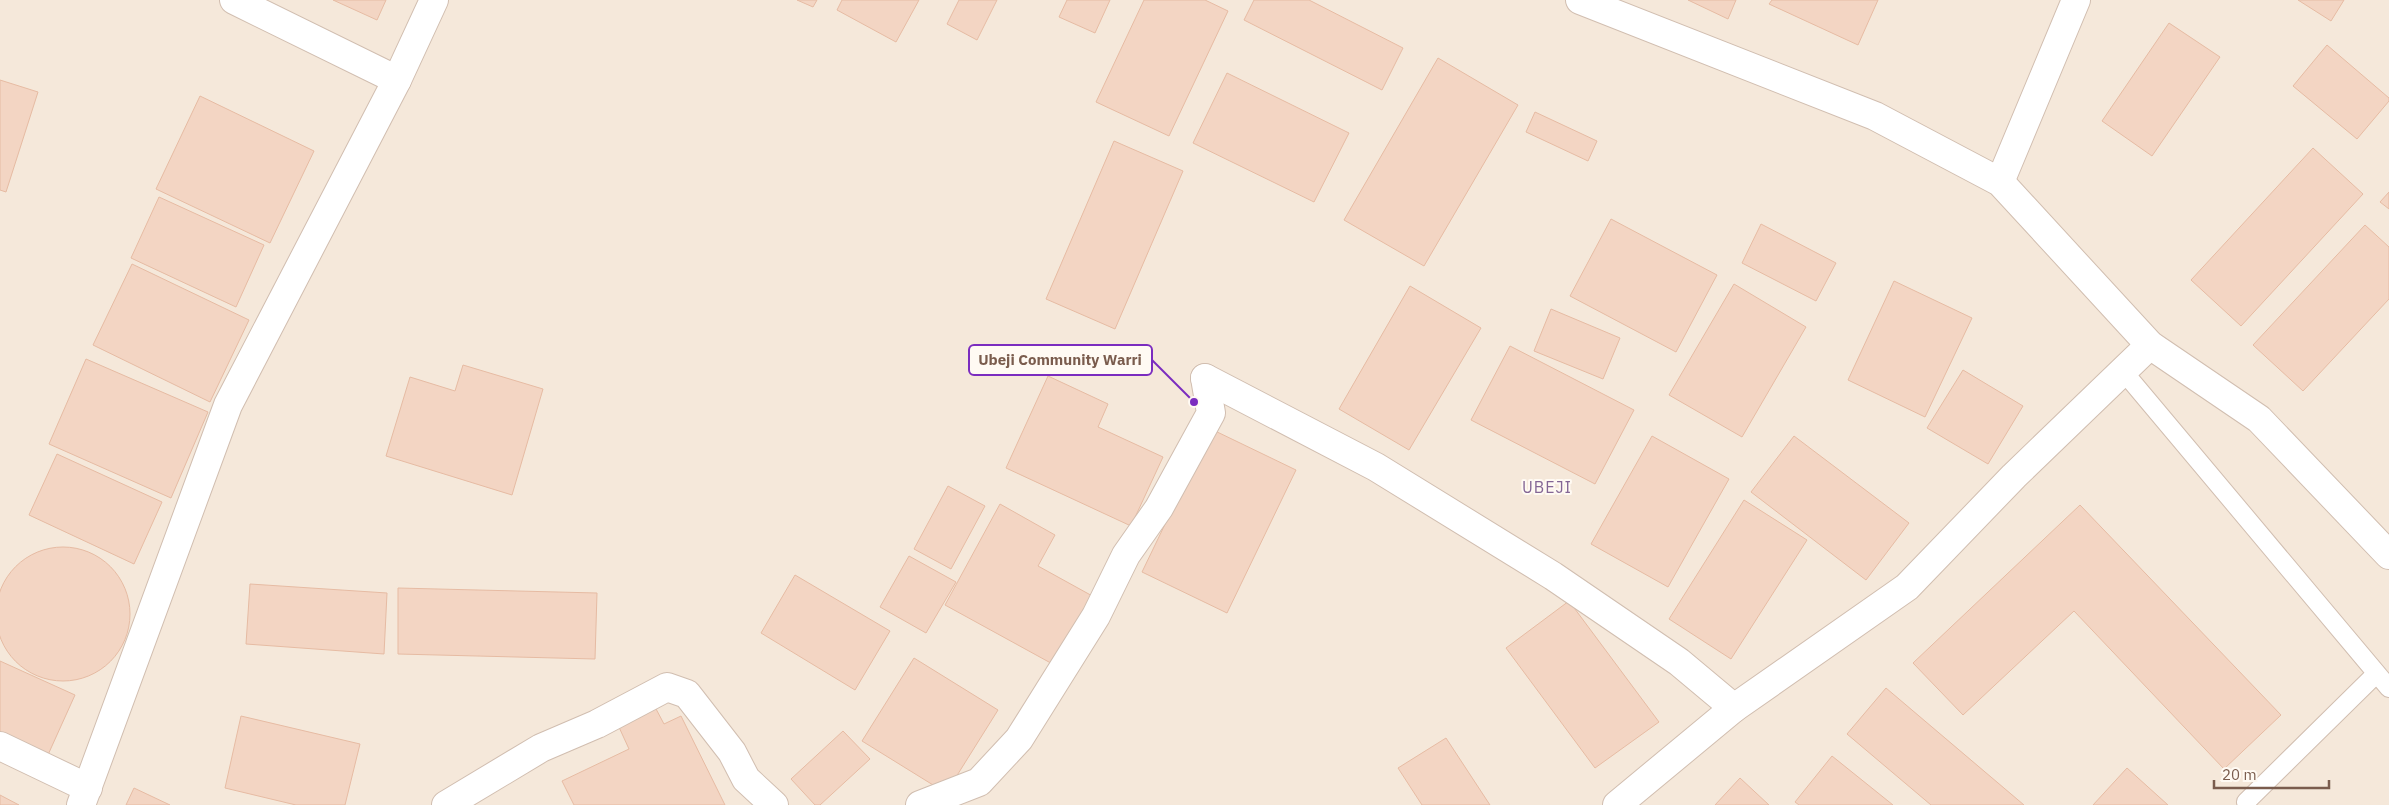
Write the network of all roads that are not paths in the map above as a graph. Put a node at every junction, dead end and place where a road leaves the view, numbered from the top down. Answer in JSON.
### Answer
{"nodes":[{"id":1,"x":234,"y":0,"type":"edge"},
{"id":2,"x":434,"y":0,"type":"edge"},
{"id":3,"x":1580,"y":0,"type":"edge"},
{"id":4,"x":2076,"y":0,"type":"edge"},
{"id":5,"x":397,"y":80,"type":"junction"},
{"id":6,"x":2000,"y":182,"type":"junction"},
{"id":7,"x":2150,"y":345,"type":"junction"},
{"id":8,"x":2124,"y":371,"type":"junction"},
{"id":9,"x":2389,"y":555,"type":"edge"},
{"id":10,"x":2376,"y":674,"type":"junction"},
{"id":11,"x":2389,"y":688,"type":"edge"},
{"id":12,"x":1734,"y":708,"type":"junction"},
{"id":13,"x":0,"y":746,"type":"edge"},
{"id":14,"x":85,"y":797,"type":"edge"},
{"id":15,"x":446,"y":805,"type":"edge"},
{"id":16,"x":774,"y":805,"type":"edge"},
{"id":17,"x":920,"y":805,"type":"edge"},
{"id":18,"x":1618,"y":805,"type":"edge"},
{"id":19,"x":2247,"y":805,"type":"edge"}],
"edges":[{"from":1,"to":5,"type":"street"},
{"from":2,"to":5,"type":"street"},
{"from":3,"to":6,"type":"street"},
{"from":4,"to":6,"type":"street"},
{"from":5,"to":14,"type":"street"},
{"from":6,"to":7,"type":"street"},
{"from":7,"to":8,"type":"street"},
{"from":7,"to":9,"type":"street"},
{"from":8,"to":10,"type":"lane"},
{"from":8,"to":12,"type":"street"},
{"from":10,"to":11,"type":"lane"},
{"from":10,"to":19,"type":"lane"},
{"from":12,"to":17,"type":"street"},
{"from":12,"to":18,"type":"street"},
{"from":13,"to":14,"type":"street"},
{"from":15,"to":16,"type":"street"}]}
